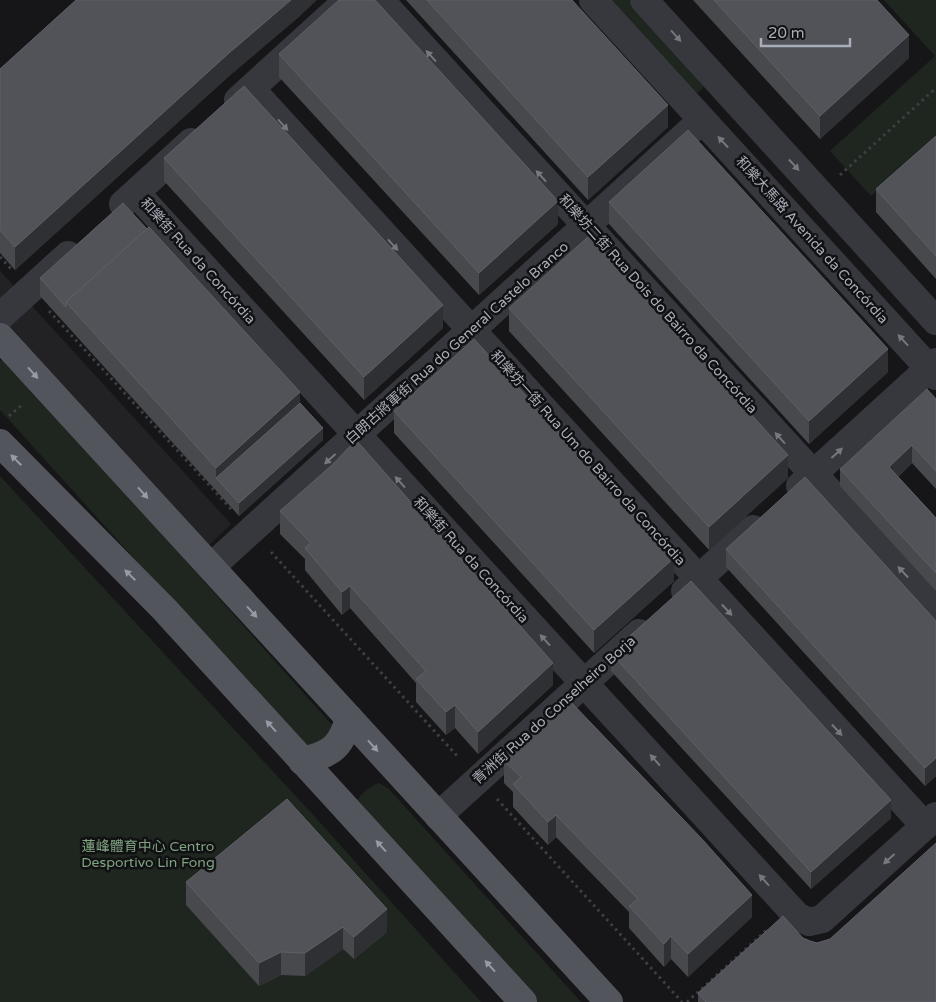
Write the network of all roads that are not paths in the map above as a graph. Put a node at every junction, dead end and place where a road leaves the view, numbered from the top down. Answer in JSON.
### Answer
{"nodes":[{"id":1,"x":348,"y":0,"type":"edge"},
{"id":2,"x":380,"y":0,"type":"edge"},
{"id":3,"x":593,"y":0,"type":"edge"},
{"id":4,"x":644,"y":0,"type":"edge"},
{"id":5,"x":251,"y":89,"type":"junction"},
{"id":6,"x":695,"y":112,"type":"junction"},
{"id":7,"x":761,"y":129,"type":"junction"},
{"id":8,"x":136,"y":193,"type":"junction"},
{"id":9,"x":108,"y":219,"type":"edge"},
{"id":10,"x":586,"y":225,"type":"junction"},
{"id":11,"x":86,"y":238,"type":"edge"},
{"id":12,"x":0,"y":317,"type":"edge"},
{"id":13,"x":936,"y":321,"type":"edge"},
{"id":14,"x":471,"y":330,"type":"junction"},
{"id":15,"x":0,"y":337,"type":"edge"},
{"id":16,"x":934,"y":369,"type":"edge"},
{"id":17,"x":357,"y":434,"type":"junction"},
{"id":18,"x":0,"y":443,"type":"edge"},
{"id":19,"x":813,"y":474,"type":"junction"},
{"id":20,"x":211,"y":567,"type":"junction"},
{"id":21,"x":698,"y":579,"type":"junction"},
{"id":22,"x":936,"y":608,"type":"edge"},
{"id":23,"x":584,"y":683,"type":"junction"},
{"id":24,"x":349,"y":718,"type":"junction"},
{"id":25,"x":302,"y":761,"type":"junction"},
{"id":26,"x":438,"y":816,"type":"junction"},
{"id":27,"x":931,"y":821,"type":"edge"},
{"id":28,"x":523,"y":1002,"type":"edge"},
{"id":29,"x":609,"y":1002,"type":"edge"}],
"edges":[{"from":1,"to":5,"type":"street"},
{"from":10,"to":2,"type":"street","name":"和樂坊二街 Rua Dois do Bairro da Concórdia","one_way":true},
{"from":3,"to":6,"type":"street","name":"和樂大馬路 Avenida da Concórdia"},
{"from":4,"to":7,"type":"street","name":"和樂大馬路 Avenida da Concórdia","one_way":true},
{"from":5,"to":8,"type":"street"},
{"from":5,"to":14,"type":"street","name":"和樂坊一街 Rua Um do Bairro da Concórdia","one_way":true},
{"from":6,"to":7,"type":"street","name":"和樂大馬路 Avenida da Concórdia"},
{"from":6,"to":10,"type":"street","name":"白朗古將軍街 Rua do General Castelo Branco"},
{"from":16,"to":6,"type":"street","name":"和樂大馬路 Avenida da Concórdia","one_way":true},
{"from":7,"to":13,"type":"street","name":"和樂大馬路 Avenida da Concórdia","one_way":true},
{"from":8,"to":9,"type":"street"},
{"from":8,"to":17,"type":"street","name":"和樂街 Rua da Concórdia"},
{"from":10,"to":14,"type":"street","name":"白朗古將軍街 Rua do General Castelo Branco"},
{"from":19,"to":10,"type":"street","name":"和樂坊二街 Rua Dois do Bairro da Concórdia","one_way":true},
{"from":11,"to":12,"type":"street"},
{"from":14,"to":17,"type":"street","name":"白朗古將軍街 Rua do General Castelo Branco"},
{"from":14,"to":21,"type":"street","name":"和樂坊一街 Rua Um do Bairro da Concórdia"},
{"from":15,"to":20,"type":"main road","one_way":true},
{"from":19,"to":16,"type":"street","name":"青洲街 Rua do Conselheiro Borja","one_way":true},
{"from":17,"to":20,"type":"street","name":"白朗古將軍街 Rua do General Castelo Branco","one_way":true},
{"from":23,"to":17,"type":"street","name":"和樂街 Rua da Concórdia","one_way":true},
{"from":25,"to":18,"type":"main road","one_way":true},
{"from":19,"to":21,"type":"street","name":"青洲街 Rua do Conselheiro Borja"},
{"from":22,"to":19,"type":"street","name":"和樂坊二街 Rua Dois do Bairro da Concórdia","one_way":true},
{"from":20,"to":24,"type":"main road","one_way":true},
{"from":21,"to":23,"type":"street","name":"青洲街 Rua do Conselheiro Borja"},
{"from":21,"to":27,"type":"street","name":"和樂坊一街 Rua Um do Bairro da Concórdia","one_way":true},
{"from":23,"to":26,"type":"street","name":"青洲街 Rua do Conselheiro Borja"},
{"from":27,"to":23,"type":"street","name":"和樂街 Rua da Concórdia","one_way":true},
{"from":24,"to":25,"type":"main road"},
{"from":24,"to":26,"type":"main road","one_way":true},
{"from":28,"to":25,"type":"main road","one_way":true},
{"from":26,"to":29,"type":"main road"}]}
